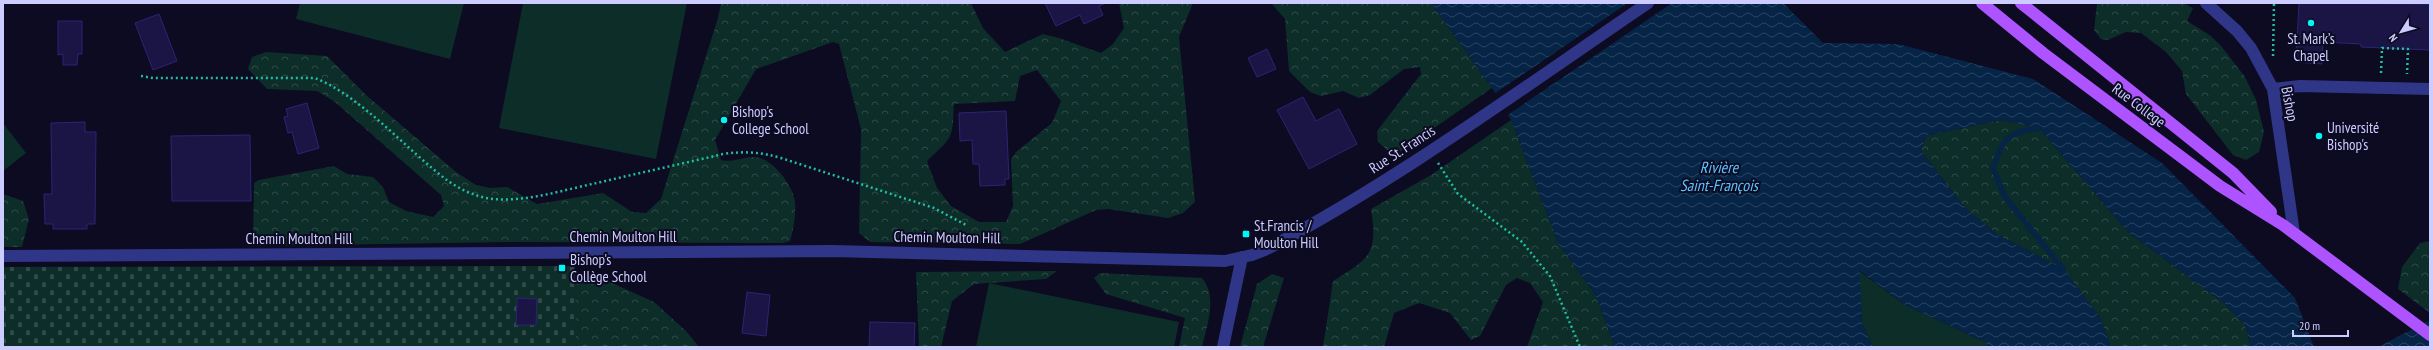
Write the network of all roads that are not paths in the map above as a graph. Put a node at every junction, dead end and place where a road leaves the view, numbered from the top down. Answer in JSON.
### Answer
{"nodes":[{"id":1,"x":1648,"y":3,"type":"edge"},
{"id":2,"x":1982,"y":3,"type":"edge"},
{"id":3,"x":2020,"y":3,"type":"edge"},
{"id":4,"x":2206,"y":3,"type":"edge"},
{"id":5,"x":2273,"y":89,"type":"junction"},
{"id":6,"x":2430,"y":89,"type":"edge"},
{"id":7,"x":2283,"y":225,"type":"junction"},
{"id":8,"x":2294,"y":233,"type":"junction"},
{"id":9,"x":3,"y":256,"type":"edge"},
{"id":10,"x":1242,"y":257,"type":"junction"},
{"id":11,"x":2430,"y":335,"type":"edge"},
{"id":12,"x":1223,"y":347,"type":"edge"}],
"edges":[{"from":1,"to":10,"type":"street","name":"Rue St. Francis"},
{"from":2,"to":7,"type":"main road","name":"Rue College"},
{"from":3,"to":7,"type":"main road","name":"Rue College"},
{"from":4,"to":5,"type":"street","name":"Bishop"},
{"from":5,"to":6,"type":"street"},
{"from":5,"to":8,"type":"street","name":"Bishop"},
{"from":7,"to":8,"type":"main road","name":"Rue College"},
{"from":8,"to":11,"type":"main road","name":"Rue College"},
{"from":9,"to":10,"type":"street","name":"Chemin Moulton Hill"},
{"from":10,"to":12,"type":"street"}]}
